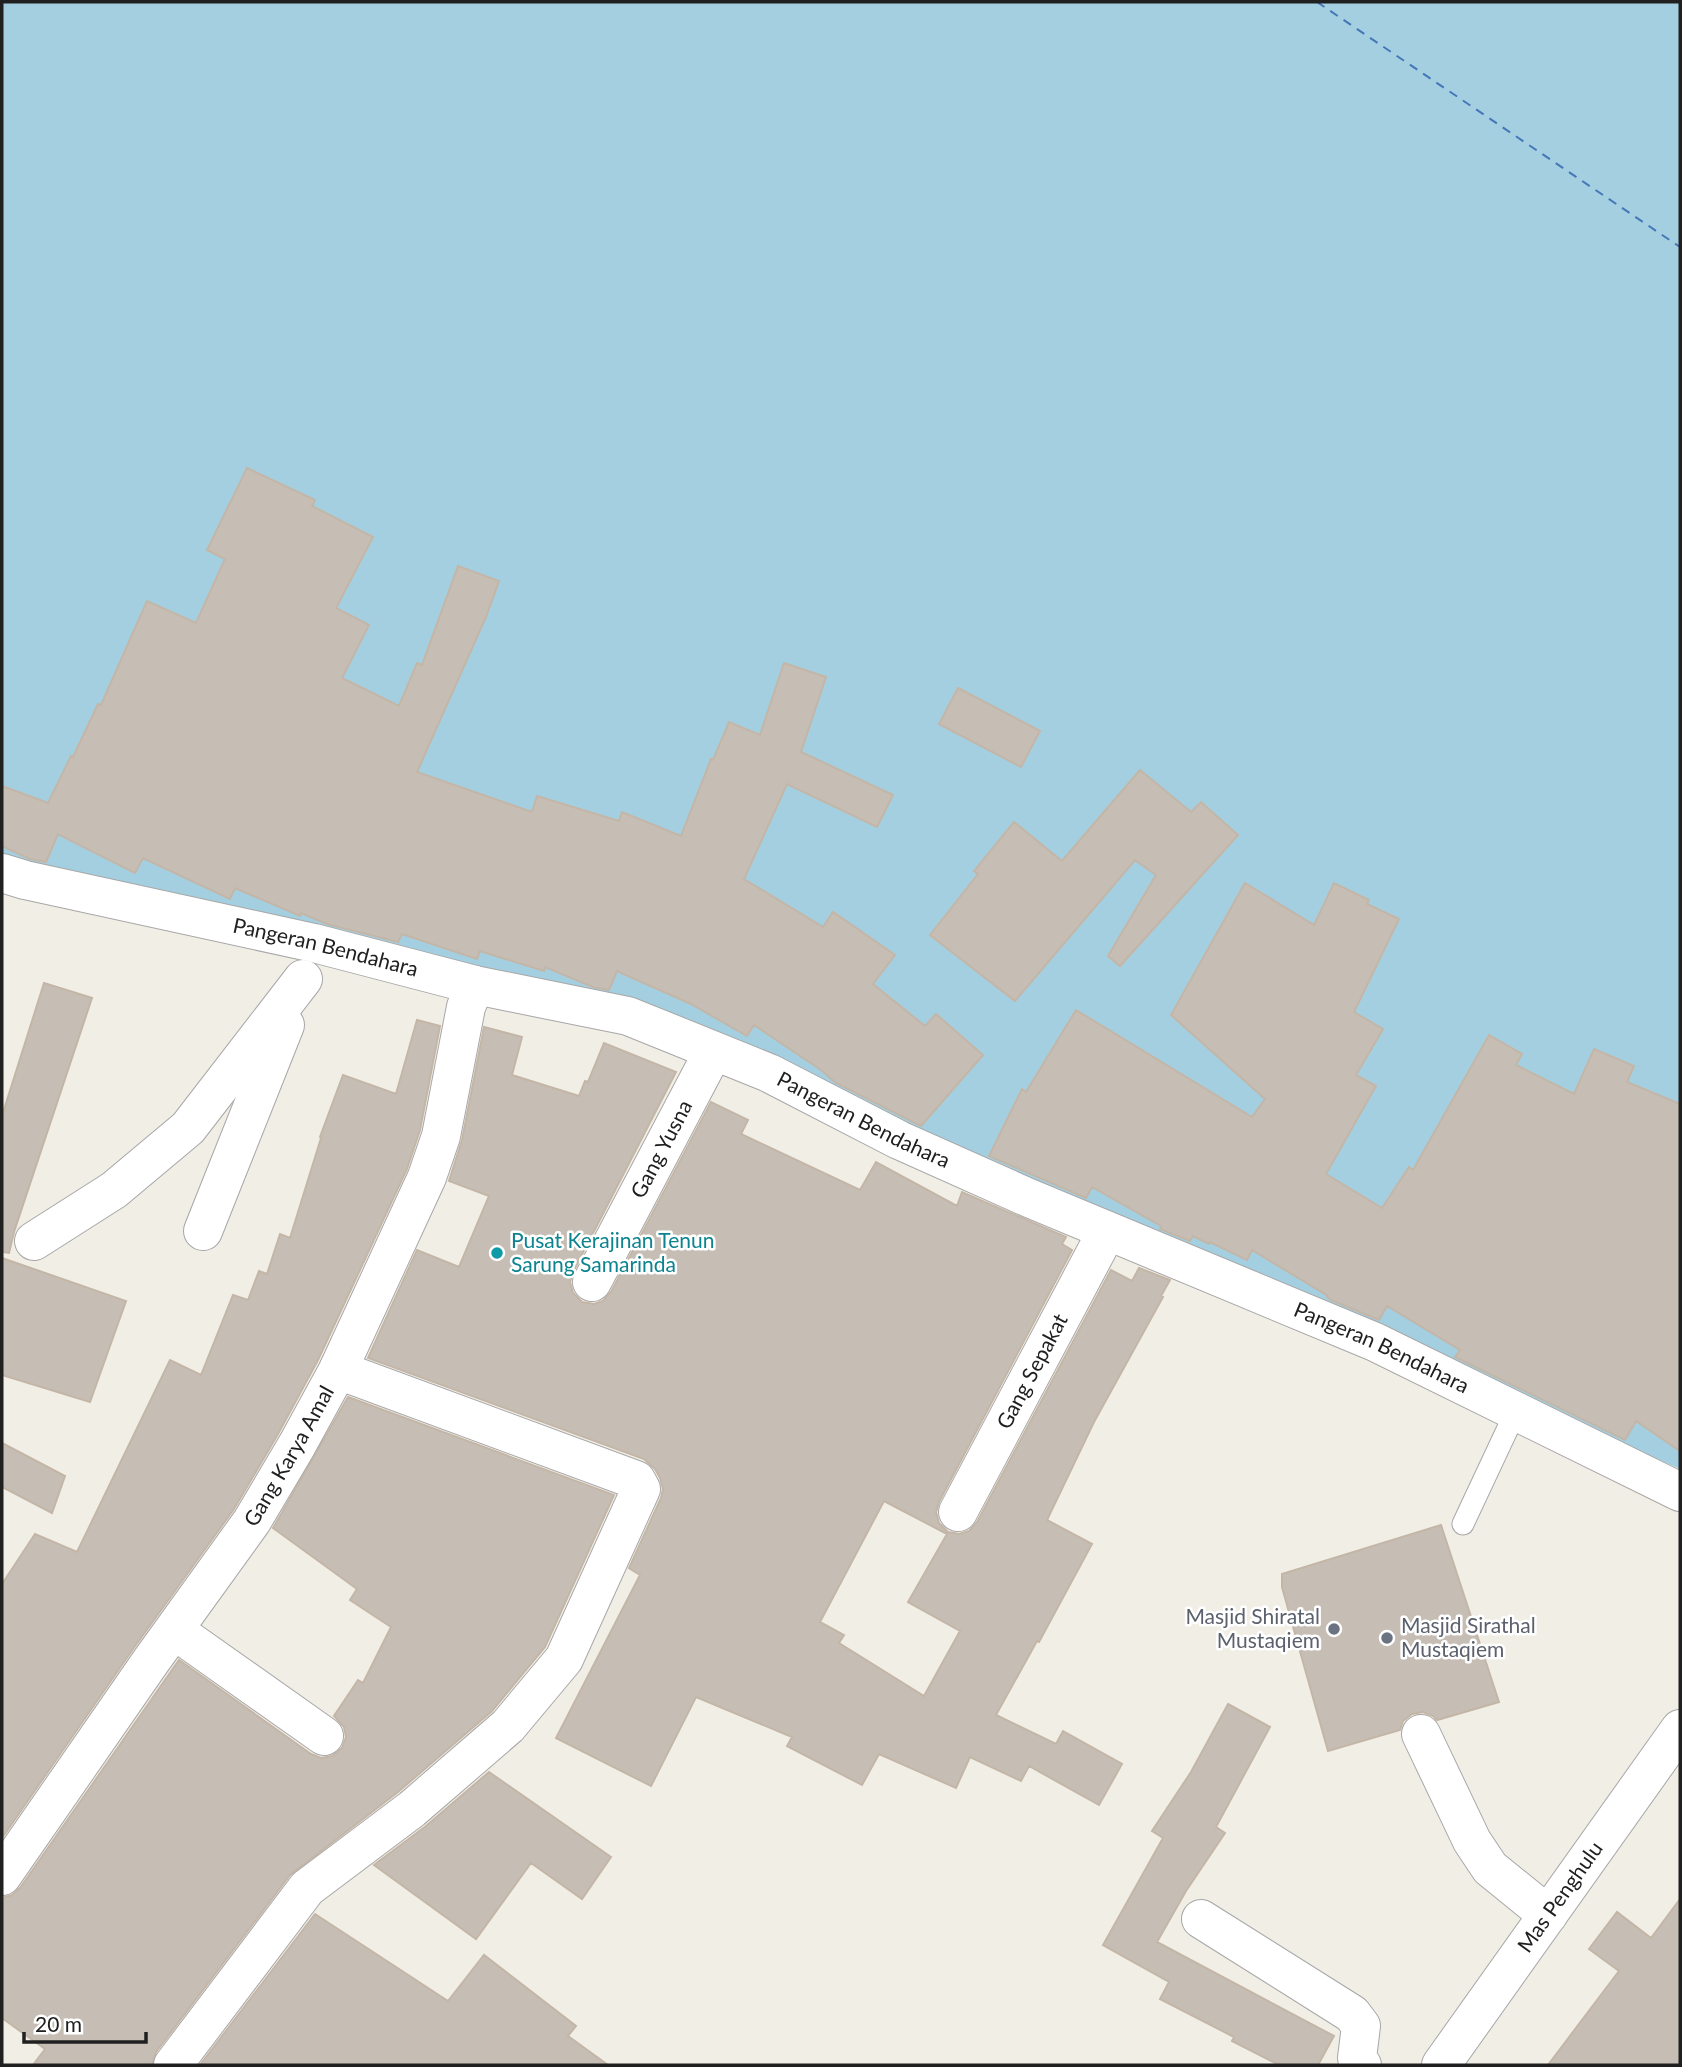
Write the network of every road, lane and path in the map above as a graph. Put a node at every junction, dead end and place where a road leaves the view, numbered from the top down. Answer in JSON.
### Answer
{"nodes":[{"id":1,"x":2,"y":873,"type":"edge"},
{"id":2,"x":308,"y":961,"type":"junction"},
{"id":3,"x":475,"y":985,"type":"junction"},
{"id":4,"x":713,"y":1052,"type":"junction"},
{"id":5,"x":203,"y":1231,"type":"dead end"},
{"id":6,"x":1107,"y":1231,"type":"junction"},
{"id":7,"x":34,"y":1241,"type":"dead end"},
{"id":8,"x":592,"y":1282,"type":"dead end"},
{"id":9,"x":338,"y":1370,"type":"junction"},
{"id":10,"x":1516,"y":1411,"type":"junction"},
{"id":11,"x":1680,"y":1492,"type":"edge"},
{"id":12,"x":958,"y":1512,"type":"dead end"},
{"id":13,"x":1463,"y":1524,"type":"dead end"},
{"id":14,"x":174,"y":1630,"type":"junction"},
{"id":15,"x":1680,"y":1729,"type":"edge"},
{"id":16,"x":1421,"y":1734,"type":"dead end"},
{"id":17,"x":324,"y":1736,"type":"dead end"},
{"id":18,"x":2,"y":1876,"type":"edge"},
{"id":19,"x":1531,"y":1901,"type":"junction"},
{"id":20,"x":1201,"y":1919,"type":"dead end"},
{"id":21,"x":173,"y":2065,"type":"edge"},
{"id":22,"x":1362,"y":2065,"type":"edge"},
{"id":23,"x":1441,"y":2065,"type":"edge"}],
"edges":[{"from":1,"to":2,"type":"street","name":"Pangeran Bendahara"},
{"from":2,"to":3,"type":"street","name":"Pangeran Bendahara"},
{"from":2,"to":5,"type":"street"},
{"from":2,"to":7,"type":"street"},
{"from":3,"to":4,"type":"street","name":"Pangeran Bendahara"},
{"from":3,"to":9,"type":"street","name":"Gang Karya Amal"},
{"from":4,"to":6,"type":"street","name":"Pangeran Bendahara"},
{"from":4,"to":8,"type":"street","name":"Gang Yusna"},
{"from":6,"to":10,"type":"street","name":"Pangeran Bendahara"},
{"from":6,"to":12,"type":"street","name":"Gang Sepakat"},
{"from":9,"to":14,"type":"street","name":"Gang Karya Amal"},
{"from":9,"to":21,"type":"street"},
{"from":10,"to":11,"type":"street","name":"Pangeran Bendahara"},
{"from":10,"to":13,"type":"lane"},
{"from":14,"to":17,"type":"street"},
{"from":14,"to":18,"type":"street","name":"Gang Karya Amal"},
{"from":15,"to":19,"type":"street","name":"Mas Penghulu"},
{"from":16,"to":19,"type":"street"},
{"from":19,"to":23,"type":"street","name":"Mas Penghulu"},
{"from":20,"to":22,"type":"street"}]}
